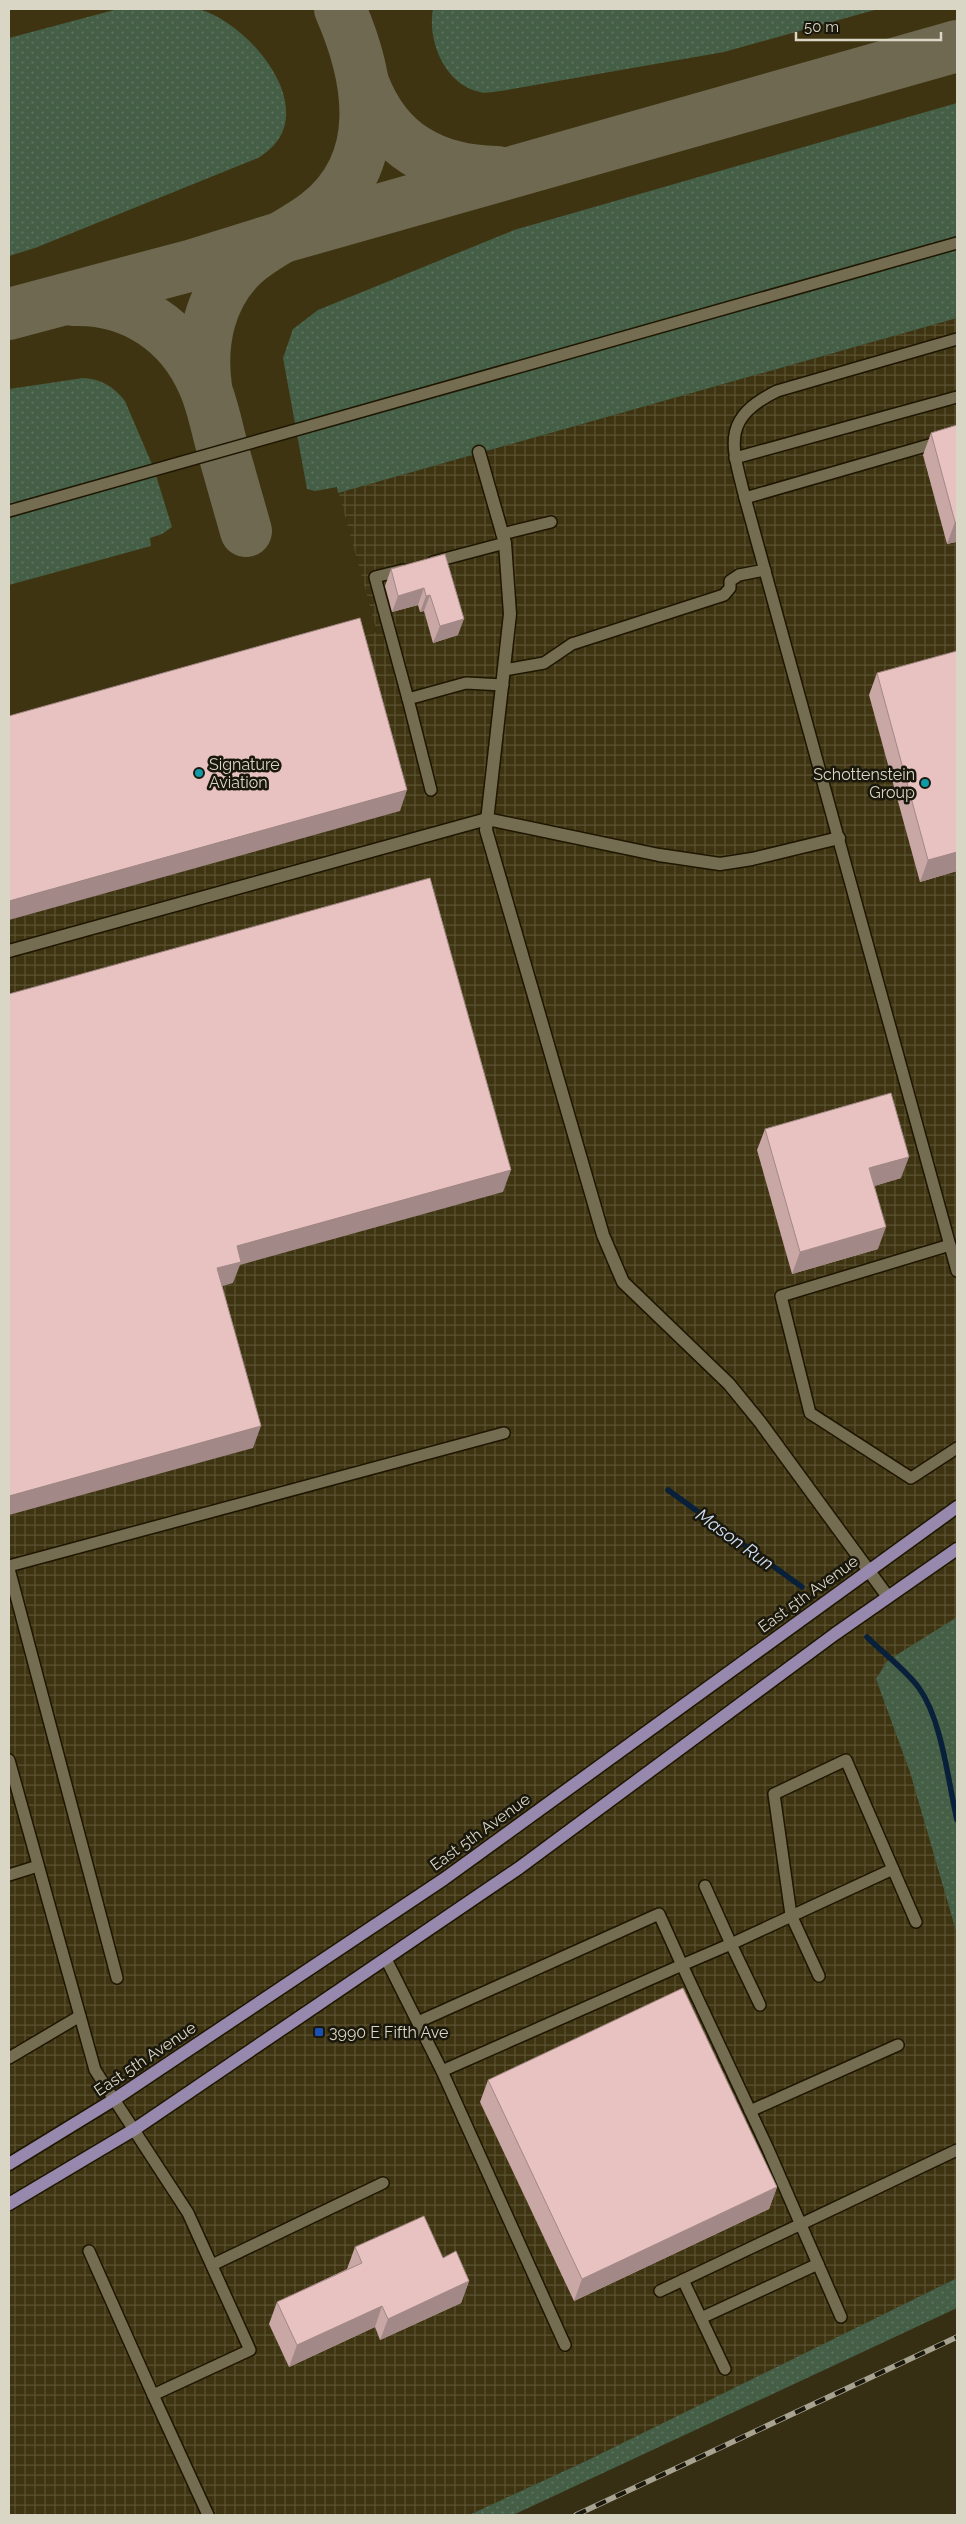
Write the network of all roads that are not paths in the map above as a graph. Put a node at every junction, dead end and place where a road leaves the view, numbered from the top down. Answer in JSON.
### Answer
{"nodes":[{"id":1,"x":957,"y":243,"type":"edge"},
{"id":2,"x":957,"y":339,"type":"edge"},
{"id":3,"x":957,"y":397,"type":"edge"},
{"id":4,"x":957,"y":437,"type":"edge"},
{"id":5,"x":479,"y":452,"type":"dead end"},
{"id":6,"x":735,"y":458,"type":"junction"},
{"id":7,"x":745,"y":498,"type":"junction"},
{"id":8,"x":9,"y":511,"type":"edge"},
{"id":9,"x":551,"y":522,"type":"dead end"},
{"id":10,"x":504,"y":538,"type":"junction"},
{"id":11,"x":765,"y":570,"type":"junction"},
{"id":12,"x":504,"y":670,"type":"junction"},
{"id":13,"x":502,"y":684,"type":"junction"},
{"id":14,"x":408,"y":699,"type":"junction"},
{"id":15,"x":431,"y":790,"type":"dead end"},
{"id":16,"x":487,"y":819,"type":"junction"},
{"id":17,"x":839,"y":838,"type":"junction"},
{"id":18,"x":9,"y":951,"type":"edge"},
{"id":19,"x":950,"y":1245,"type":"junction"},
{"id":20,"x":957,"y":1271,"type":"edge"},
{"id":21,"x":504,"y":1433,"type":"dead end"},
{"id":22,"x":957,"y":1448,"type":"edge"},
{"id":23,"x":957,"y":1508,"type":"edge"},
{"id":24,"x":957,"y":1549,"type":"edge"},
{"id":25,"x":9,"y":1567,"type":"edge"},
{"id":26,"x":869,"y":1570,"type":"junction"},
{"id":27,"x":888,"y":1597,"type":"junction"},
{"id":28,"x":9,"y":1760,"type":"edge"},
{"id":29,"x":38,"y":1866,"type":"junction"},
{"id":30,"x":893,"y":1869,"type":"junction"},
{"id":31,"x":9,"y":1874,"type":"edge"},
{"id":32,"x":704,"y":1886,"type":"dead end"},
{"id":33,"x":791,"y":1915,"type":"junction"},
{"id":34,"x":916,"y":1922,"type":"dead end"},
{"id":35,"x":731,"y":1944,"type":"junction"},
{"id":36,"x":386,"y":1959,"type":"junction"},
{"id":37,"x":682,"y":1965,"type":"junction"},
{"id":38,"x":820,"y":1976,"type":"dead end"},
{"id":39,"x":117,"y":1978,"type":"dead end"},
{"id":40,"x":760,"y":2005,"type":"dead end"},
{"id":41,"x":80,"y":2016,"type":"junction"},
{"id":42,"x":418,"y":2022,"type":"junction"},
{"id":43,"x":898,"y":2045,"type":"dead end"},
{"id":44,"x":9,"y":2058,"type":"edge"},
{"id":45,"x":442,"y":2072,"type":"junction"},
{"id":46,"x":115,"y":2099,"type":"junction"},
{"id":47,"x":750,"y":2111,"type":"junction"},
{"id":48,"x":135,"y":2129,"type":"junction"},
{"id":49,"x":957,"y":2150,"type":"edge"},
{"id":50,"x":9,"y":2164,"type":"edge"},
{"id":51,"x":383,"y":2183,"type":"dead end"},
{"id":52,"x":9,"y":2204,"type":"edge"},
{"id":53,"x":800,"y":2224,"type":"junction"},
{"id":54,"x":89,"y":2251,"type":"dead end"},
{"id":55,"x":818,"y":2264,"type":"junction"},
{"id":56,"x":212,"y":2265,"type":"junction"},
{"id":57,"x":683,"y":2280,"type":"junction"},
{"id":58,"x":660,"y":2291,"type":"dead end"},
{"id":59,"x":841,"y":2317,"type":"dead end"},
{"id":60,"x":701,"y":2318,"type":"junction"},
{"id":61,"x":565,"y":2345,"type":"dead end"},
{"id":62,"x":725,"y":2369,"type":"dead end"},
{"id":63,"x":153,"y":2394,"type":"junction"},
{"id":64,"x":208,"y":2515,"type":"edge"}],
"edges":[{"from":1,"to":8,"type":"lane"},
{"from":2,"to":6,"type":"lane"},
{"from":3,"to":6,"type":"lane"},
{"from":4,"to":7,"type":"lane"},
{"from":5,"to":10,"type":"street"},
{"from":6,"to":7,"type":"lane"},
{"from":7,"to":11,"type":"lane"},
{"from":9,"to":10,"type":"lane"},
{"from":10,"to":12,"type":"street"},
{"from":10,"to":14,"type":"lane"},
{"from":11,"to":12,"type":"lane"},
{"from":11,"to":17,"type":"lane"},
{"from":12,"to":13,"type":"street"},
{"from":13,"to":14,"type":"lane"},
{"from":13,"to":16,"type":"street"},
{"from":14,"to":15,"type":"lane"},
{"from":16,"to":17,"type":"street"},
{"from":16,"to":18,"type":"street"},
{"from":16,"to":26,"type":"street"},
{"from":17,"to":19,"type":"lane"},
{"from":19,"to":20,"type":"lane"},
{"from":19,"to":22,"type":"lane"},
{"from":21,"to":25,"type":"lane"},
{"from":23,"to":26,"type":"main road","name":"East 5th Avenue"},
{"from":24,"to":27,"type":"main road"},
{"from":25,"to":39,"type":"lane"},
{"from":26,"to":27,"type":"street"},
{"from":26,"to":46,"type":"main road","name":"East 5th Avenue"},
{"from":27,"to":36,"type":"main road"},
{"from":28,"to":29,"type":"lane"},
{"from":29,"to":31,"type":"lane"},
{"from":29,"to":41,"type":"lane"},
{"from":30,"to":33,"type":"lane"},
{"from":30,"to":33,"type":"lane"},
{"from":30,"to":34,"type":"lane"},
{"from":32,"to":35,"type":"lane"},
{"from":33,"to":35,"type":"lane"},
{"from":33,"to":38,"type":"lane"},
{"from":35,"to":37,"type":"lane"},
{"from":35,"to":40,"type":"lane"},
{"from":36,"to":42,"type":"lane"},
{"from":36,"to":48,"type":"main road"},
{"from":37,"to":42,"type":"lane"},
{"from":37,"to":45,"type":"lane"},
{"from":37,"to":47,"type":"lane"},
{"from":41,"to":44,"type":"lane"},
{"from":41,"to":46,"type":"lane"},
{"from":42,"to":45,"type":"lane"},
{"from":43,"to":47,"type":"lane"},
{"from":45,"to":61,"type":"lane"},
{"from":46,"to":48,"type":"lane"},
{"from":46,"to":50,"type":"main road","name":"East 5th Avenue"},
{"from":47,"to":53,"type":"lane"},
{"from":48,"to":52,"type":"main road"},
{"from":48,"to":56,"type":"lane"},
{"from":49,"to":53,"type":"lane"},
{"from":51,"to":56,"type":"lane"},
{"from":53,"to":55,"type":"lane"},
{"from":53,"to":57,"type":"lane"},
{"from":54,"to":63,"type":"lane"},
{"from":55,"to":59,"type":"lane"},
{"from":55,"to":60,"type":"lane"},
{"from":56,"to":63,"type":"lane"},
{"from":57,"to":58,"type":"lane"},
{"from":57,"to":60,"type":"lane"},
{"from":60,"to":62,"type":"lane"},
{"from":63,"to":64,"type":"lane"}]}
